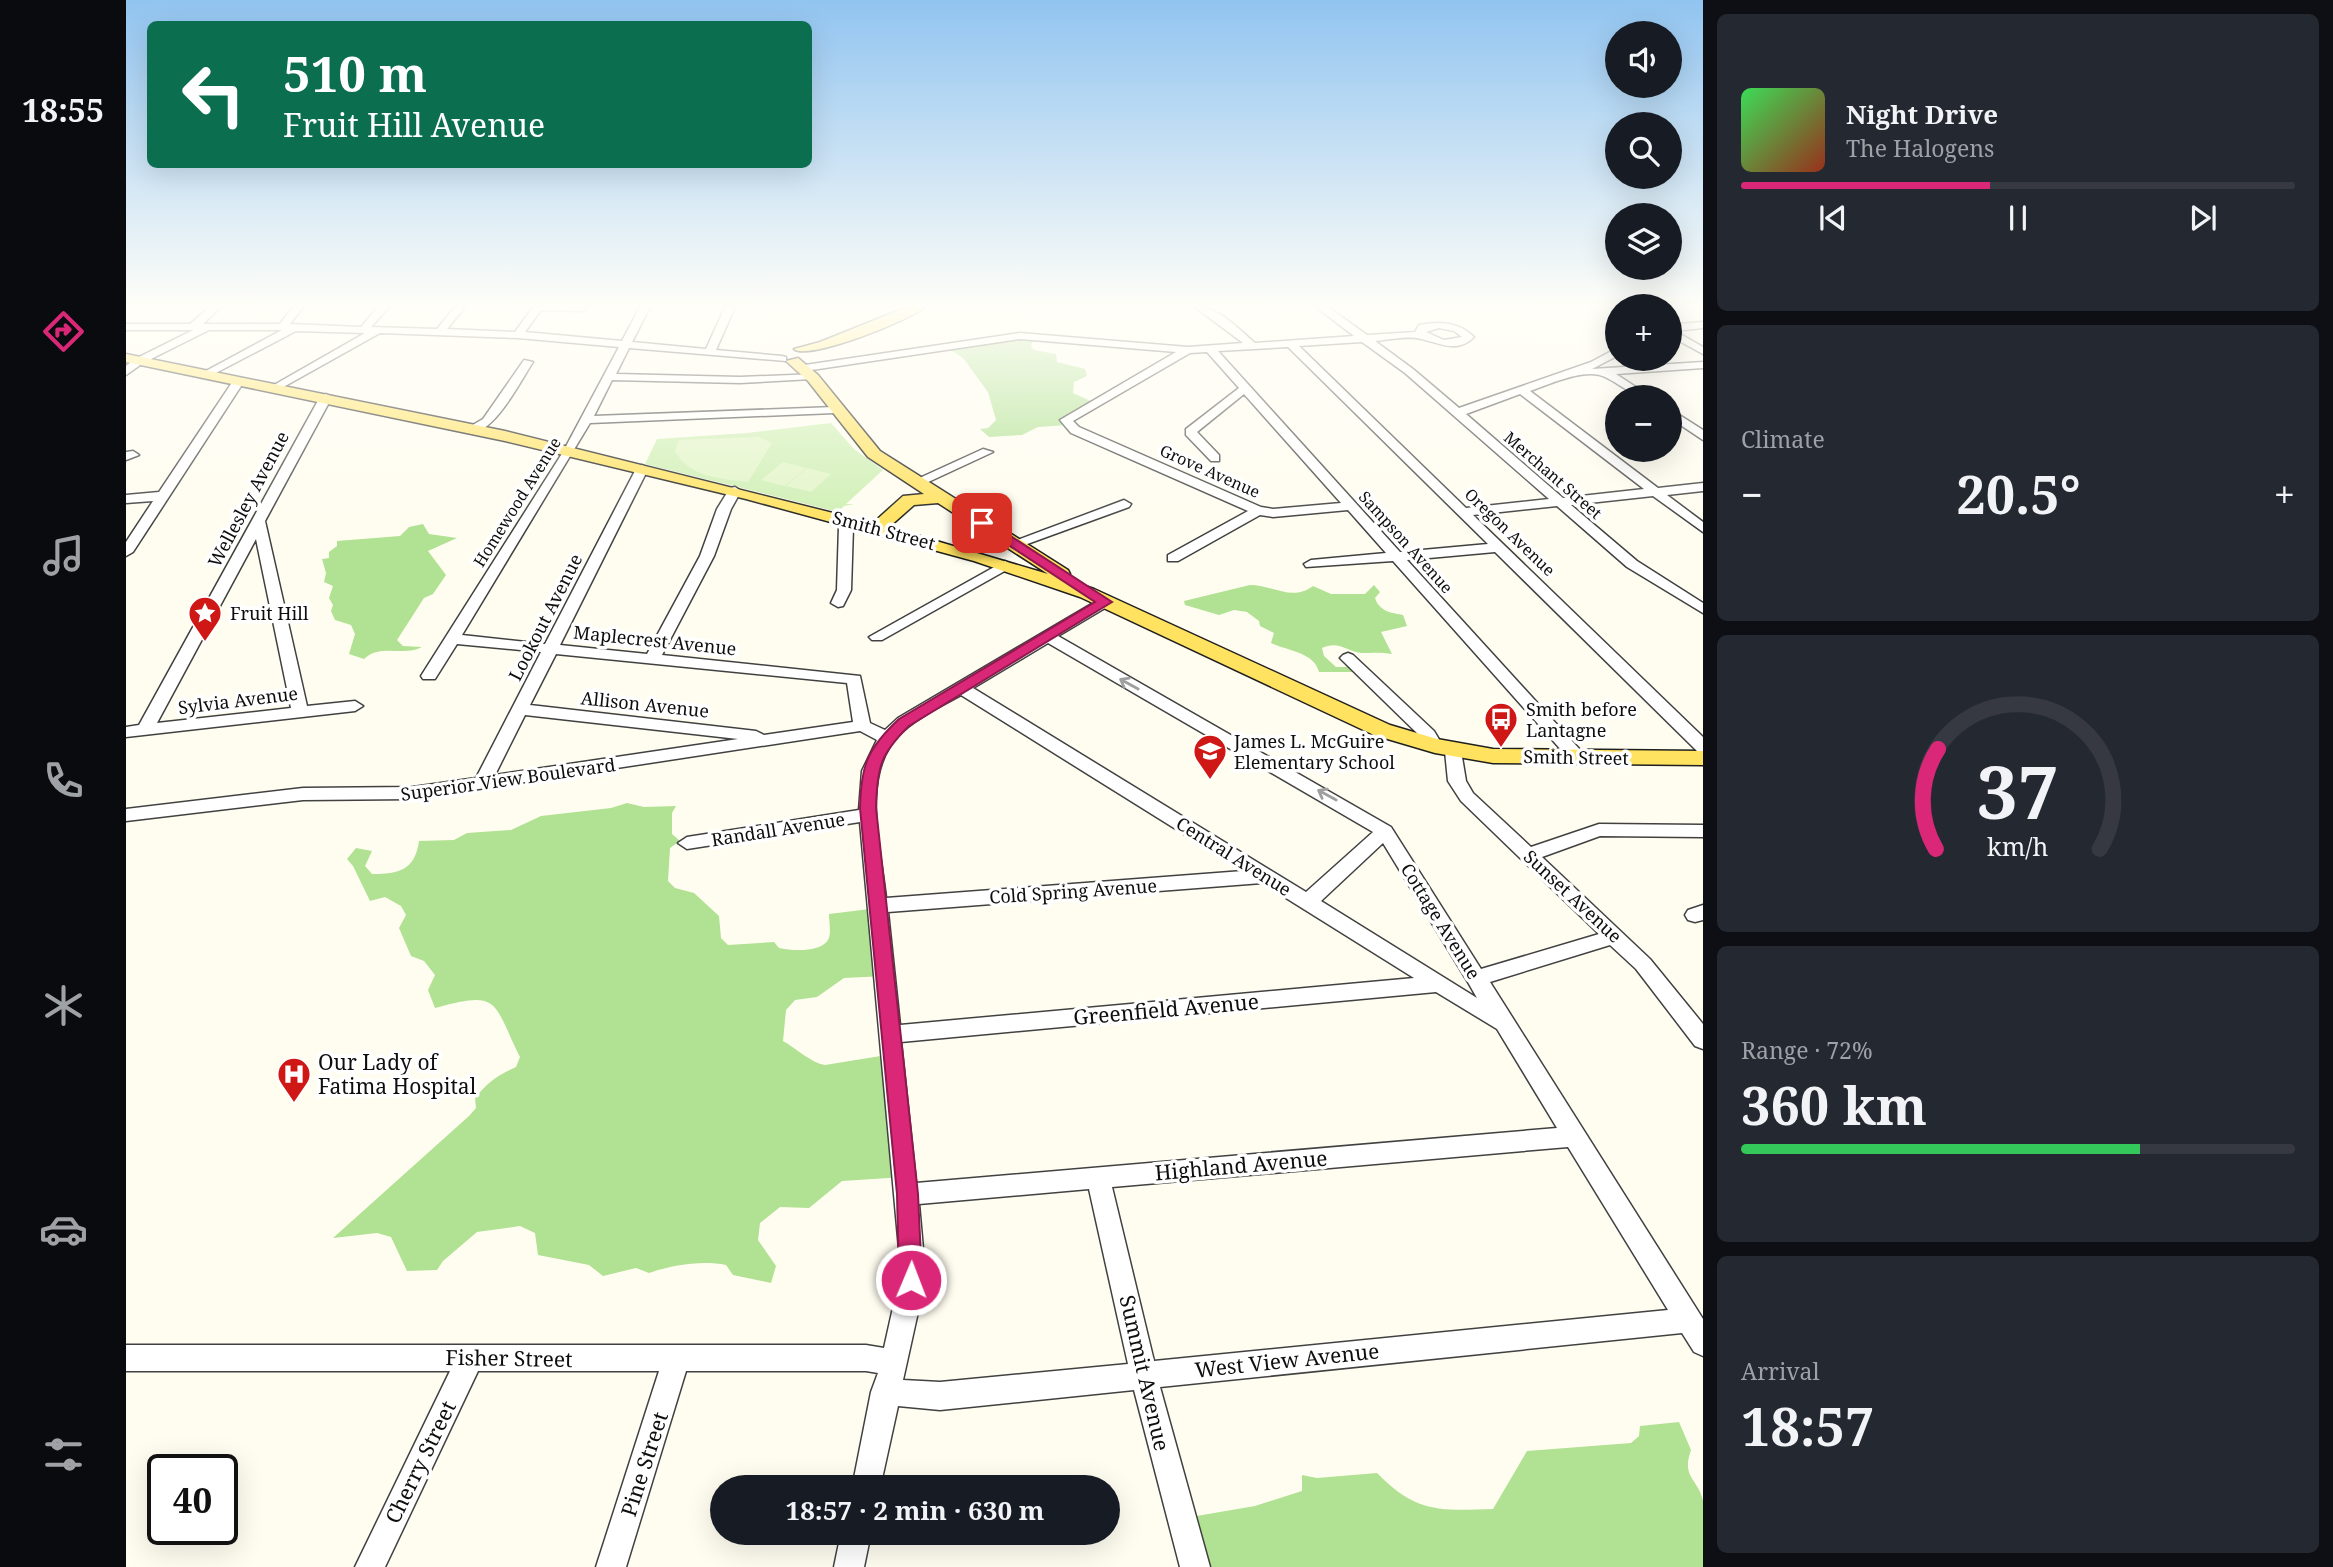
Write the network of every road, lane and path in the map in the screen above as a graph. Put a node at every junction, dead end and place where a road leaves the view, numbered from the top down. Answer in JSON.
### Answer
{"nodes":[{"id":1,"x":239,"y":380,"type":"joint"},
{"id":2,"x":290,"y":380,"type":"edge"},
{"id":3,"x":516,"y":380,"type":"edge"},
{"id":4,"x":607,"y":380,"type":"edge"},
{"id":5,"x":814,"y":380,"type":"edge"},
{"id":6,"x":1138,"y":380,"type":"edge"},
{"id":7,"x":1237,"y":380,"type":"edge"},
{"id":8,"x":1328,"y":380,"type":"edge"},
{"id":9,"x":1416,"y":380,"type":"edge"},
{"id":10,"x":1551,"y":380,"type":"edge"},
{"id":11,"x":278,"y":387,"type":"junction"},
{"id":12,"x":1245,"y":390,"type":"junction"},
{"id":13,"x":1522,"y":391,"type":"junction"},
{"id":14,"x":326,"y":397,"type":"junction"},
{"id":15,"x":834,"y":410,"type":"junction"},
{"id":16,"x":1457,"y":413,"type":"junction"},
{"id":17,"x":587,"y":420,"type":"junction"},
{"id":18,"x":1682,"y":421,"type":"edge"},
{"id":19,"x":475,"y":429,"type":"junction"},
{"id":20,"x":1703,"y":436,"type":"edge"},
{"id":21,"x":569,"y":452,"type":"junction"},
{"id":22,"x":987,"y":452,"type":"dead end"},
{"id":23,"x":1215,"y":458,"type":"dead end"},
{"id":24,"x":642,"y":469,"type":"junction"},
{"id":25,"x":896,"y":469,"type":"junction"},
{"id":26,"x":919,"y":481,"type":"junction"},
{"id":27,"x":1703,"y":487,"type":"edge"},
{"id":28,"x":735,"y":491,"type":"junction"},
{"id":29,"x":1658,"y":492,"type":"junction"},
{"id":30,"x":163,"y":496,"type":"junction"},
{"id":31,"x":944,"y":497,"type":"junction"},
{"id":32,"x":126,"y":499,"type":"edge"},
{"id":33,"x":909,"y":500,"type":"junction"},
{"id":34,"x":1559,"y":502,"type":"junction"},
{"id":35,"x":1124,"y":504,"type":"dead end"},
{"id":36,"x":1350,"y":506,"type":"junction"},
{"id":37,"x":1258,"y":511,"type":"junction"},
{"id":38,"x":1464,"y":512,"type":"junction"},
{"id":39,"x":259,"y":521,"type":"junction"},
{"id":40,"x":851,"y":521,"type":"junction"},
{"id":41,"x":878,"y":527,"type":"junction"},
{"id":42,"x":1703,"y":528,"type":"edge"},
{"id":43,"x":1014,"y":544,"type":"junction"},
{"id":44,"x":1500,"y":547,"type":"junction"},
{"id":45,"x":127,"y":549,"type":"edge"},
{"id":46,"x":1395,"y":556,"type":"junction"},
{"id":47,"x":1173,"y":558,"type":"dead end"},
{"id":48,"x":1311,"y":564,"type":"dead end"},
{"id":49,"x":1005,"y":565,"type":"junction"},
{"id":50,"x":1096,"y":597,"type":"junction"},
{"id":51,"x":838,"y":603,"type":"dead end"},
{"id":52,"x":1703,"y":609,"type":"edge"},
{"id":53,"x":1047,"y":636,"type":"junction"},
{"id":54,"x":877,"y":637,"type":"dead end"},
{"id":55,"x":453,"y":639,"type":"junction"},
{"id":56,"x":550,"y":648,"type":"junction"},
{"id":57,"x":1348,"y":658,"type":"dead end"},
{"id":58,"x":652,"y":659,"type":"junction"},
{"id":59,"x":429,"y":676,"type":"dead end"},
{"id":60,"x":962,"y":688,"type":"junction"},
{"id":61,"x":355,"y":706,"type":"dead end"},
{"id":62,"x":519,"y":709,"type":"junction"},
{"id":63,"x":300,"y":713,"type":"junction"},
{"id":64,"x":862,"y":726,"type":"junction"},
{"id":65,"x":145,"y":730,"type":"junction"},
{"id":66,"x":126,"y":732,"type":"edge"},
{"id":67,"x":887,"y":738,"type":"junction"},
{"id":68,"x":765,"y":740,"type":"junction"},
{"id":69,"x":1435,"y":746,"type":"junction"},
{"id":70,"x":1703,"y":747,"type":"edge"},
{"id":71,"x":1454,"y":751,"type":"junction"},
{"id":72,"x":1577,"y":757,"type":"junction"},
{"id":73,"x":1703,"y":758,"type":"edge"},
{"id":74,"x":482,"y":783,"type":"junction"},
{"id":75,"x":126,"y":815,"type":"edge"},
{"id":76,"x":869,"y":815,"type":"junction"},
{"id":77,"x":1385,"y":831,"type":"junction"},
{"id":78,"x":1703,"y":831,"type":"edge"},
{"id":79,"x":687,"y":843,"type":"dead end"},
{"id":80,"x":1528,"y":855,"type":"junction"},
{"id":81,"x":1267,"y":876,"type":"junction"},
{"id":82,"x":1308,"y":902,"type":"junction"},
{"id":83,"x":880,"y":906,"type":"junction"},
{"id":84,"x":1616,"y":936,"type":"junction"},
{"id":85,"x":1476,"y":978,"type":"junction"},
{"id":86,"x":1441,"y":984,"type":"junction"},
{"id":87,"x":1505,"y":1025,"type":"junction"},
{"id":88,"x":890,"y":1034,"type":"junction"},
{"id":89,"x":1703,"y":1040,"type":"edge"},
{"id":90,"x":1574,"y":1136,"type":"junction"},
{"id":91,"x":1098,"y":1177,"type":"junction"},
{"id":92,"x":908,"y":1194,"type":"junction"},
{"id":93,"x":1689,"y":1320,"type":"junction"},
{"id":94,"x":1703,"y":1343,"type":"edge"},
{"id":95,"x":471,"y":1356,"type":"junction"},
{"id":96,"x":126,"y":1358,"type":"edge"},
{"id":97,"x":676,"y":1360,"type":"junction"},
{"id":98,"x":892,"y":1362,"type":"junction"},
{"id":99,"x":1144,"y":1375,"type":"junction"},
{"id":100,"x":885,"y":1392,"type":"junction"},
{"id":101,"x":869,"y":1475,"type":"edge"},
{"id":102,"x":854,"y":1545,"type":"edge"},
{"id":103,"x":370,"y":1567,"type":"edge"},
{"id":104,"x":611,"y":1567,"type":"edge"},
{"id":105,"x":849,"y":1567,"type":"edge"},
{"id":106,"x":1195,"y":1567,"type":"edge"}],
"edges":[{"from":1,"to":11,"type":"main road","name":"Smith Street"},
{"from":1,"to":30,"type":"street"},
{"from":2,"to":11,"type":"street"},
{"from":3,"to":19,"type":"street"},
{"from":4,"to":17,"type":"street","name":"Homewood Avenue"},
{"from":5,"to":15,"type":"main road"},
{"from":6,"to":37,"type":"street","name":"Grove Avenue"},
{"from":7,"to":12,"type":"street","name":"Sampson Avenue"},
{"from":8,"to":38,"type":"street","name":"Oregon Avenue"},
{"from":9,"to":16,"type":"street","name":"Merchant Street"},
{"from":10,"to":13,"type":"street"},
{"from":11,"to":14,"type":"main road","name":"Smith Street"},
{"from":12,"to":23,"type":"street"},
{"from":12,"to":36,"type":"street","name":"Sampson Avenue"},
{"from":13,"to":16,"type":"street"},
{"from":13,"to":29,"type":"street"},
{"from":14,"to":19,"type":"main road","name":"Smith Street"},
{"from":14,"to":39,"type":"street","name":"Wellesley Avenue"},
{"from":15,"to":17,"type":"street"},
{"from":15,"to":25,"type":"main road"},
{"from":16,"to":34,"type":"street","name":"Merchant Street"},
{"from":17,"to":21,"type":"street","name":"Homewood Avenue"},
{"from":18,"to":20,"type":"street"},
{"from":19,"to":21,"type":"main road","name":"Smith Street"},
{"from":21,"to":24,"type":"main road","name":"Smith Street"},
{"from":21,"to":55,"type":"street","name":"Homewood Avenue"},
{"from":22,"to":26,"type":"street"},
{"from":24,"to":28,"type":"main road","name":"Smith Street"},
{"from":24,"to":56,"type":"street","name":"Lookout Avenue"},
{"from":25,"to":26,"type":"main road"},
{"from":25,"to":33,"type":"main road"},
{"from":26,"to":31,"type":"main road"},
{"from":27,"to":29,"type":"street"},
{"from":28,"to":40,"type":"main road","name":"Smith Street"},
{"from":28,"to":58,"type":"street"},
{"from":29,"to":34,"type":"street"},
{"from":29,"to":42,"type":"street"},
{"from":30,"to":32,"type":"street"},
{"from":30,"to":45,"type":"street"},
{"from":31,"to":33,"type":"main road"},
{"from":31,"to":43,"type":"main road"},
{"from":33,"to":41,"type":"main road"},
{"from":34,"to":38,"type":"street"},
{"from":34,"to":52,"type":"street","name":"Merchant Street"},
{"from":35,"to":43,"type":"street"},
{"from":36,"to":37,"type":"street","name":"Grove Avenue"},
{"from":36,"to":46,"type":"street","name":"Sampson Avenue"},
{"from":37,"to":47,"type":"street"},
{"from":38,"to":44,"type":"street","name":"Oregon Avenue"},
{"from":39,"to":63,"type":"street"},
{"from":39,"to":65,"type":"street","name":"Wellesley Avenue"},
{"from":40,"to":41,"type":"main road","name":"Smith Street"},
{"from":40,"to":51,"type":"street"},
{"from":41,"to":49,"type":"main road","name":"Smith Street"},
{"from":43,"to":50,"type":"main road"},
{"from":44,"to":46,"type":"street"},
{"from":44,"to":70,"type":"street","name":"Oregon Avenue"},
{"from":46,"to":48,"type":"street"},
{"from":46,"to":72,"type":"street","name":"Sampson Avenue"},
{"from":49,"to":50,"type":"main road","name":"Smith Street"},
{"from":49,"to":54,"type":"street"},
{"from":50,"to":53,"type":"street"},
{"from":50,"to":69,"type":"main road","name":"Smith Street"},
{"from":53,"to":60,"type":"street"},
{"from":77,"to":53,"type":"street","name":"Cottage Avenue","one_way":true},
{"from":55,"to":56,"type":"street","name":"Maplecrest Avenue"},
{"from":55,"to":59,"type":"street","name":"Homewood Avenue"},
{"from":56,"to":58,"type":"street","name":"Maplecrest Avenue"},
{"from":56,"to":62,"type":"street","name":"Lookout Avenue"},
{"from":57,"to":69,"type":"street"},
{"from":58,"to":64,"type":"street","name":"Maplecrest Avenue"},
{"from":60,"to":67,"type":"street"},
{"from":60,"to":81,"type":"street","name":"Central Avenue"},
{"from":61,"to":63,"type":"street","name":"Sylvia Avenue"},
{"from":62,"to":68,"type":"street","name":"Allison Avenue"},
{"from":62,"to":74,"type":"street","name":"Lookout Avenue"},
{"from":63,"to":65,"type":"street","name":"Sylvia Avenue"},
{"from":64,"to":67,"type":"street"},
{"from":64,"to":68,"type":"street","name":"Superior View Boulevard"},
{"from":65,"to":66,"type":"street","name":"Sylvia Avenue"},
{"from":67,"to":76,"type":"street"},
{"from":68,"to":74,"type":"street","name":"Superior View Boulevard"},
{"from":69,"to":71,"type":"main road","name":"Smith Street"},
{"from":71,"to":72,"type":"main road","name":"Smith Street"},
{"from":71,"to":80,"type":"street","name":"Sunset Avenue"},
{"from":72,"to":73,"type":"main road","name":"Smith Street"},
{"from":74,"to":75,"type":"street","name":"Superior View Boulevard"},
{"from":76,"to":79,"type":"street","name":"Randall Avenue"},
{"from":76,"to":83,"type":"street"},
{"from":77,"to":82,"type":"street"},
{"from":77,"to":85,"type":"street","name":"Cottage Avenue"},
{"from":78,"to":80,"type":"street"},
{"from":80,"to":84,"type":"street","name":"Sunset Avenue"},
{"from":81,"to":82,"type":"street","name":"Central Avenue"},
{"from":81,"to":83,"type":"street","name":"Cold Spring Avenue"},
{"from":82,"to":86,"type":"street","name":"Central Avenue"},
{"from":83,"to":88,"type":"street"},
{"from":84,"to":85,"type":"street"},
{"from":84,"to":89,"type":"street","name":"Sunset Avenue"},
{"from":85,"to":87,"type":"street","name":"Cottage Avenue"},
{"from":86,"to":87,"type":"street","name":"Central Avenue"},
{"from":86,"to":88,"type":"street","name":"Greenfield Avenue"},
{"from":87,"to":90,"type":"street","name":"Cottage Avenue"},
{"from":88,"to":92,"type":"street"},
{"from":90,"to":91,"type":"street","name":"Highland Avenue"},
{"from":90,"to":93,"type":"street","name":"Cottage Avenue"},
{"from":91,"to":92,"type":"street","name":"Highland Avenue"},
{"from":91,"to":99,"type":"street","name":"Summit Avenue"},
{"from":92,"to":98,"type":"street"},
{"from":93,"to":94,"type":"street","name":"Cottage Avenue"},
{"from":93,"to":99,"type":"street","name":"West View Avenue"},
{"from":95,"to":96,"type":"street","name":"Fisher Street"},
{"from":95,"to":97,"type":"street","name":"Fisher Street"},
{"from":95,"to":103,"type":"street","name":"Cherry Street"},
{"from":97,"to":98,"type":"street","name":"Fisher Street"},
{"from":97,"to":104,"type":"street","name":"Pine Street"},
{"from":98,"to":100,"type":"street"},
{"from":99,"to":100,"type":"street","name":"West View Avenue"},
{"from":99,"to":106,"type":"street","name":"Summit Avenue"},
{"from":100,"to":101,"type":"street"},
{"from":102,"to":105,"type":"street"}]}
